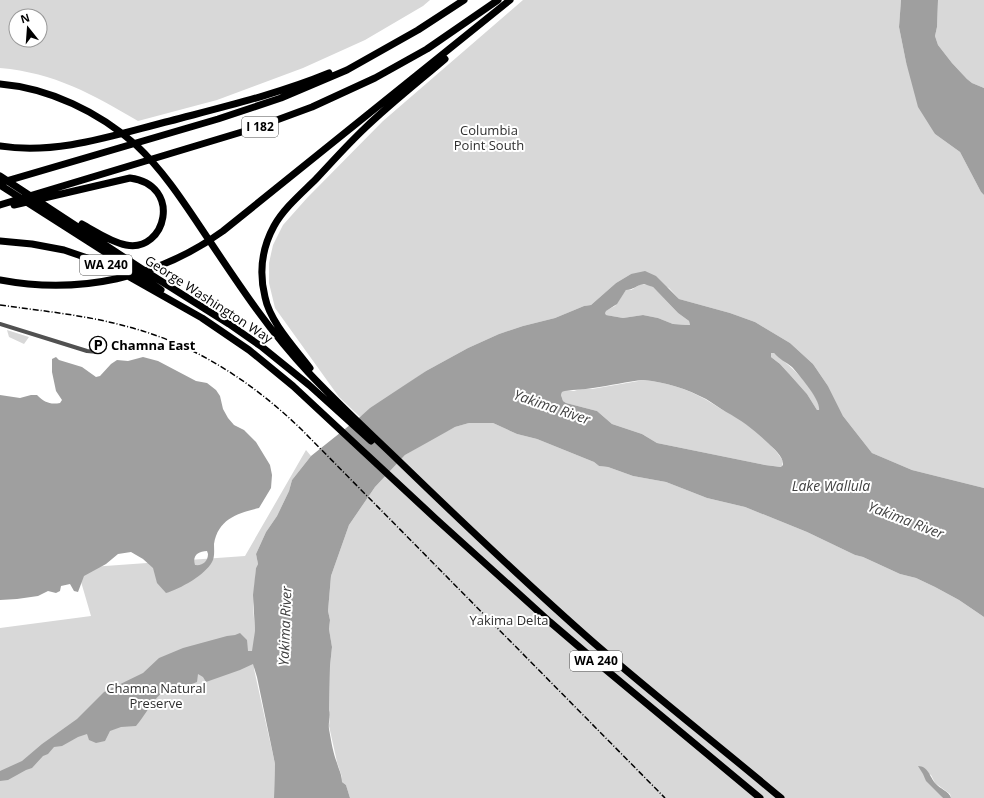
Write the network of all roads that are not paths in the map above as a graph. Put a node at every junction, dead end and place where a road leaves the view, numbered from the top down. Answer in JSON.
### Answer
{"nodes":[{"id":1,"x":464,"y":0,"type":"edge"},
{"id":2,"x":498,"y":0,"type":"edge"},
{"id":3,"x":510,"y":0,"type":"edge"},
{"id":4,"x":469,"y":34,"type":"junction"},
{"id":5,"x":385,"y":49,"type":"junction"},
{"id":6,"x":0,"y":84,"type":"edge"},
{"id":7,"x":0,"y":146,"type":"edge"},
{"id":8,"x":0,"y":176,"type":"edge"},
{"id":9,"x":0,"y":184,"type":"edge"},
{"id":10,"x":0,"y":205,"type":"edge"},
{"id":11,"x":0,"y":208,"type":"edge"},
{"id":12,"x":51,"y":208,"type":"junction"},
{"id":13,"x":0,"y":241,"type":"edge"},
{"id":14,"x":0,"y":280,"type":"edge"},
{"id":15,"x":202,"y":318,"type":"junction"},
{"id":16,"x":0,"y":324,"type":"edge"},
{"id":17,"x":98,"y":352,"type":"dead end"},
{"id":18,"x":333,"y":398,"type":"junction"},
{"id":19,"x":339,"y":407,"type":"junction"},
{"id":20,"x":760,"y":798,"type":"edge"},
{"id":21,"x":781,"y":798,"type":"edge"}],
"edges":[{"from":1,"to":5,"type":"highway","number":"I 182"},
{"from":2,"to":10,"type":"highway","number":"I 182"},
{"from":3,"to":4,"type":"highway"},
{"from":4,"to":14,"type":"highway"},
{"from":4,"to":18,"type":"highway"},
{"from":5,"to":7,"type":"highway"},
{"from":5,"to":9,"type":"highway","number":"I 182"},
{"from":6,"to":18,"type":"highway"},
{"from":8,"to":12,"type":"highway","name":"George Washington Way"},
{"from":9,"to":15,"type":"highway","name":"George Washington Way"},
{"from":11,"to":12,"type":"highway"},
{"from":12,"to":19,"type":"highway","name":"George Washington Way"},
{"from":13,"to":15,"type":"highway","number":"WA 240"},
{"from":15,"to":20,"type":"highway","number":"WA 240"},
{"from":16,"to":17,"type":"street"},
{"from":18,"to":19,"type":"highway"},
{"from":19,"to":21,"type":"highway","name":"George Washington Way","number":"WA 240"}]}
